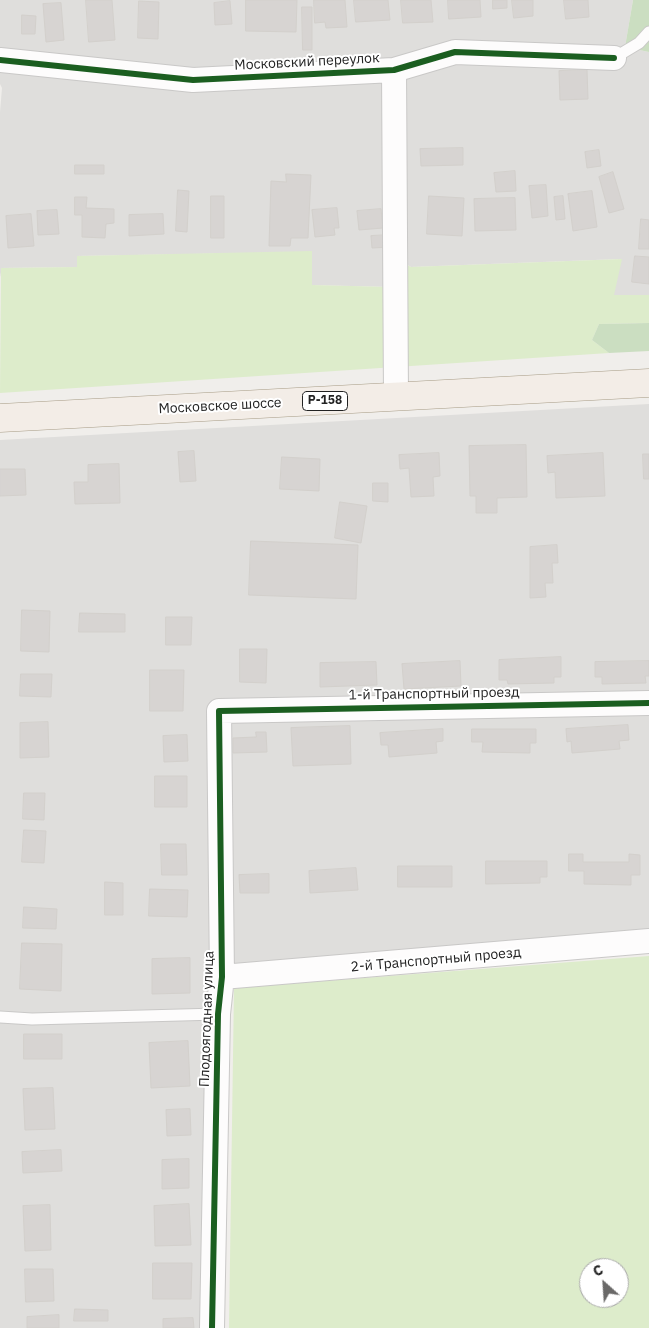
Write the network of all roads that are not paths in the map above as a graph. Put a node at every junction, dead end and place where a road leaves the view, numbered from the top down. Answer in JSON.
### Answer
{"nodes":[{"id":1,"x":649,"y":32,"type":"edge"},
{"id":2,"x":614,"y":58,"type":"joint"},
{"id":3,"x":0,"y":60,"type":"edge"},
{"id":4,"x":394,"y":70,"type":"junction"},
{"id":5,"x":649,"y":383,"type":"edge"},
{"id":6,"x":396,"y":397,"type":"junction"},
{"id":7,"x":0,"y":418,"type":"edge"},
{"id":8,"x":649,"y":703,"type":"edge"},
{"id":9,"x":219,"y":710,"type":"joint"},
{"id":10,"x":649,"y":941,"type":"edge"},
{"id":11,"x":222,"y":977,"type":"junction"},
{"id":12,"x":218,"y":1014,"type":"junction"},
{"id":13,"x":0,"y":1017,"type":"edge"},
{"id":14,"x":212,"y":1328,"type":"edge"}],
"edges":[{"from":1,"to":2,"type":"lane"},
{"from":2,"to":4,"type":"street","name":"Московский переулок"},
{"from":3,"to":4,"type":"street","name":"Московский переулок"},
{"from":4,"to":6,"type":"street"},
{"from":5,"to":6,"type":"main road","name":"Московское шоссе","number":"Р-158"},
{"from":6,"to":7,"type":"main road","name":"Московское шоссе","number":"Р-158"},
{"from":8,"to":9,"type":"street","name":"1-й Транспортный проезд"},
{"from":9,"to":11,"type":"street","name":"Плодоягодная улица"},
{"from":10,"to":11,"type":"street","name":"2-й Транспортный проезд"},
{"from":11,"to":12,"type":"street","name":"Плодоягодная улица"},
{"from":12,"to":13,"type":"lane"},
{"from":12,"to":14,"type":"street","name":"Плодоягодная улица"}]}
